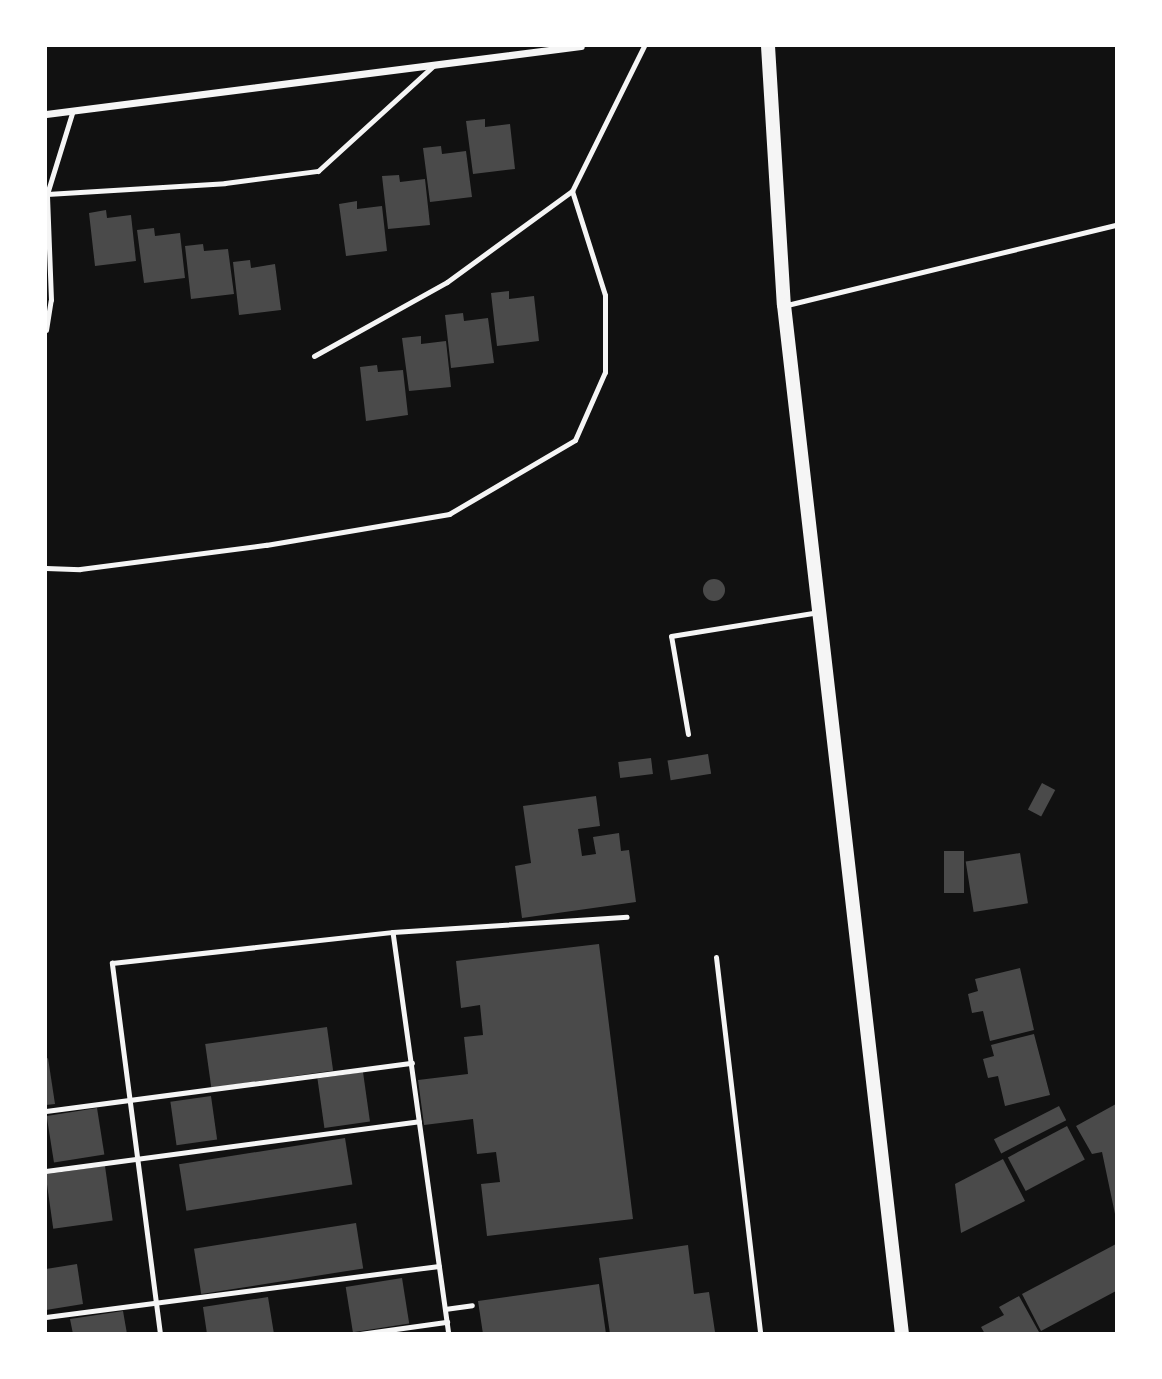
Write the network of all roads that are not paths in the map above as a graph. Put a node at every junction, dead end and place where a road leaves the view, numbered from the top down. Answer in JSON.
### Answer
{"nodes":[{"id":1,"x":581,"y":46,"type":"edge"},
{"id":2,"x":644,"y":46,"type":"edge"},
{"id":3,"x":768,"y":46,"type":"edge"},
{"id":4,"x":438,"y":62,"type":"junction"},
{"id":5,"x":72,"y":113,"type":"junction"},
{"id":6,"x":46,"y":114,"type":"edge"},
{"id":7,"x":572,"y":191,"type":"junction"},
{"id":8,"x":47,"y":194,"type":"junction"},
{"id":9,"x":1116,"y":225,"type":"edge"},
{"id":10,"x":784,"y":305,"type":"junction"},
{"id":11,"x":46,"y":330,"type":"edge"},
{"id":12,"x":314,"y":356,"type":"dead end"},
{"id":13,"x":46,"y":568,"type":"edge"},
{"id":14,"x":819,"y":612,"type":"junction"},
{"id":15,"x":688,"y":734,"type":"dead end"},
{"id":16,"x":716,"y":957,"type":"dead end"},
{"id":17,"x":760,"y":1334,"type":"edge"},
{"id":18,"x":902,"y":1334,"type":"edge"}],
"edges":[{"from":1,"to":4,"type":"street"},
{"from":2,"to":7,"type":"lane"},
{"from":3,"to":10,"type":"main road"},
{"from":4,"to":5,"type":"street"},
{"from":4,"to":8,"type":"lane"},
{"from":5,"to":6,"type":"street"},
{"from":5,"to":8,"type":"lane"},
{"from":7,"to":12,"type":"lane"},
{"from":7,"to":13,"type":"lane"},
{"from":8,"to":11,"type":"lane"},
{"from":9,"to":10,"type":"lane"},
{"from":10,"to":14,"type":"main road"},
{"from":14,"to":15,"type":"lane"},
{"from":14,"to":18,"type":"main road"},
{"from":16,"to":17,"type":"lane"}]}
